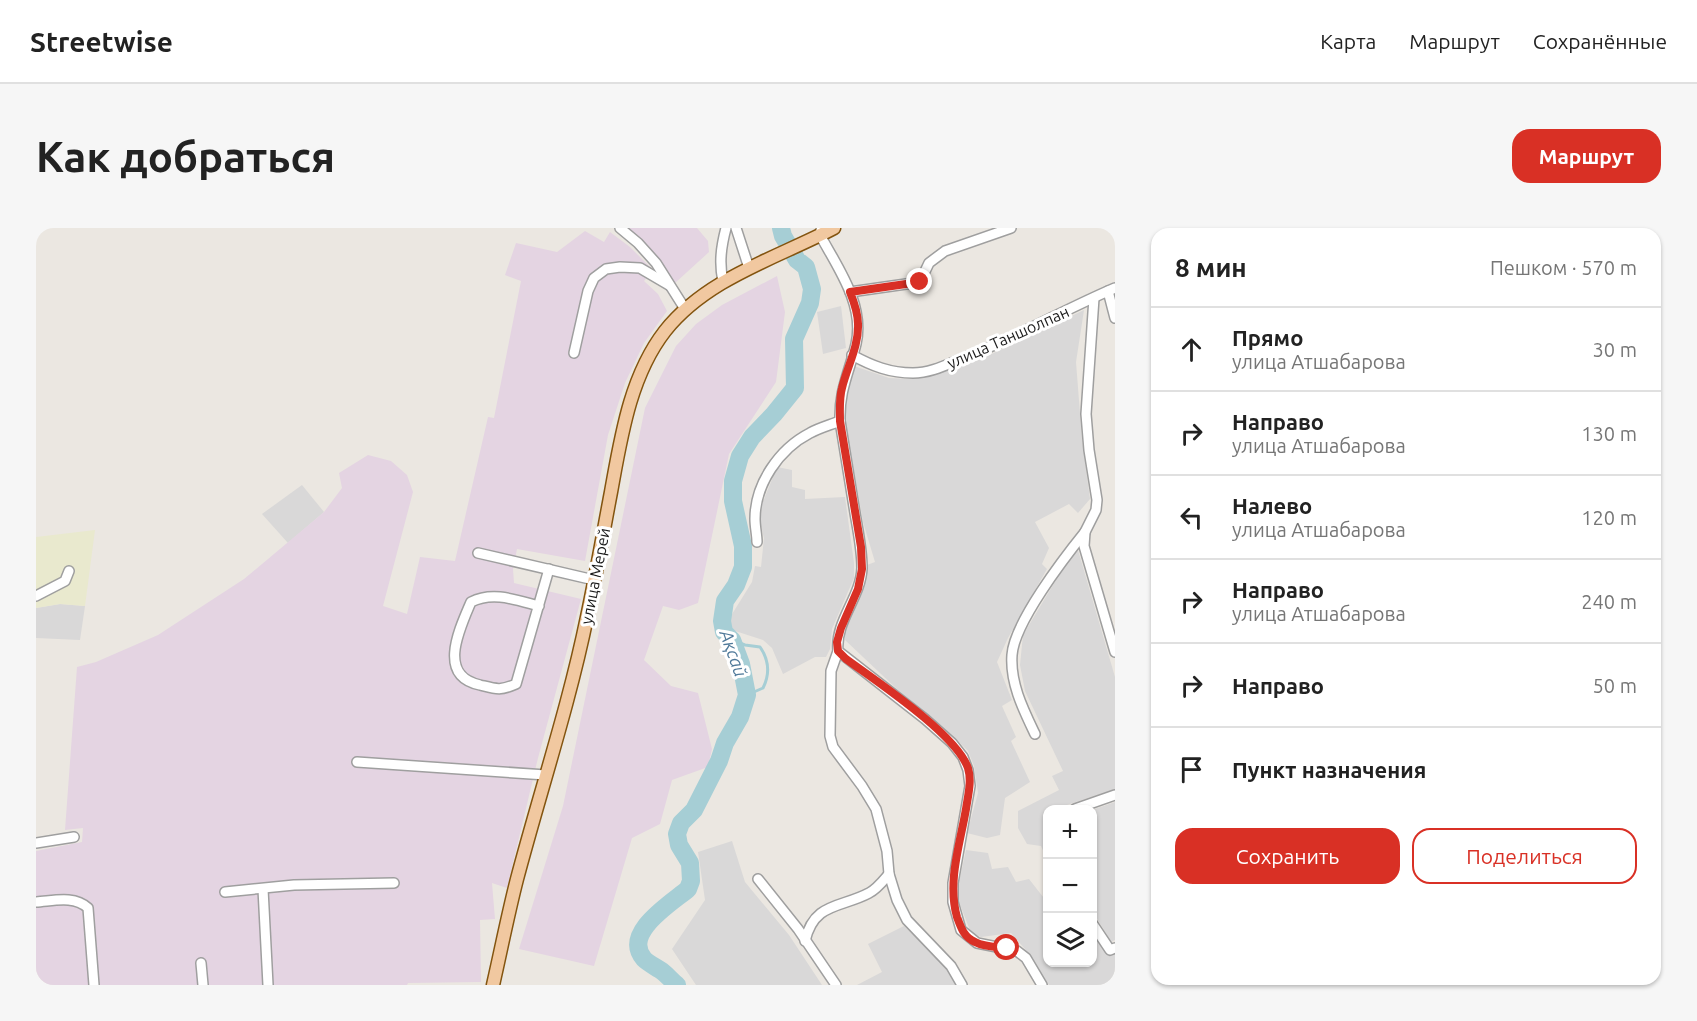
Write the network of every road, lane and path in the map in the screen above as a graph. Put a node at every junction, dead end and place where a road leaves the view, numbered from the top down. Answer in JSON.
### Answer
{"nodes":[{"id":1,"x":620,"y":228,"type":"edge"},
{"id":2,"x":726,"y":228,"type":"edge"},
{"id":3,"x":736,"y":228,"type":"edge"},
{"id":4,"x":834,"y":228,"type":"edge"},
{"id":5,"x":1011,"y":228,"type":"edge"},
{"id":6,"x":820,"y":232,"type":"edge"},
{"id":7,"x":749,"y":268,"type":"junction"},
{"id":8,"x":723,"y":282,"type":"junction"},
{"id":9,"x":669,"y":285,"type":"junction"},
{"id":10,"x":1112,"y":290,"type":"edge"},
{"id":11,"x":850,"y":292,"type":"junction"},
{"id":12,"x":1094,"y":298,"type":"junction"},
{"id":13,"x":685,"y":309,"type":"junction"},
{"id":14,"x":1115,"y":318,"type":"edge"},
{"id":15,"x":574,"y":353,"type":"dead end"},
{"id":16,"x":852,"y":355,"type":"junction"},
{"id":17,"x":840,"y":421,"type":"junction"},
{"id":18,"x":1084,"y":532,"type":"junction"},
{"id":19,"x":757,"y":542,"type":"dead end"},
{"id":20,"x":478,"y":554,"type":"dead end"},
{"id":21,"x":549,"y":569,"type":"junction"},
{"id":22,"x":69,"y":572,"type":"dead end"},
{"id":23,"x":594,"y":580,"type":"junction"},
{"id":24,"x":36,"y":596,"type":"edge"},
{"id":25,"x":539,"y":606,"type":"junction"},
{"id":26,"x":838,"y":651,"type":"junction"},
{"id":27,"x":1115,"y":652,"type":"edge"},
{"id":28,"x":1035,"y":734,"type":"dead end"},
{"id":29,"x":357,"y":762,"type":"dead end"},
{"id":30,"x":546,"y":775,"type":"junction"},
{"id":31,"x":1115,"y":795,"type":"edge"},
{"id":32,"x":1086,"y":805,"type":"edge"},
{"id":33,"x":74,"y":837,"type":"dead end"},
{"id":34,"x":36,"y":843,"type":"edge"},
{"id":35,"x":889,"y":874,"type":"junction"},
{"id":36,"x":758,"y":879,"type":"dead end"},
{"id":37,"x":394,"y":883,"type":"dead end"},
{"id":38,"x":263,"y":889,"type":"junction"},
{"id":39,"x":225,"y":892,"type":"dead end"},
{"id":40,"x":36,"y":902,"type":"edge"},
{"id":41,"x":1097,"y":930,"type":"edge"},
{"id":42,"x":805,"y":941,"type":"junction"},
{"id":43,"x":1115,"y":948,"type":"edge"},
{"id":44,"x":201,"y":963,"type":"dead end"},
{"id":45,"x":93,"y":985,"type":"edge"},
{"id":46,"x":203,"y":985,"type":"edge"},
{"id":47,"x":268,"y":985,"type":"edge"},
{"id":48,"x":493,"y":985,"type":"edge"},
{"id":49,"x":836,"y":985,"type":"edge"},
{"id":50,"x":962,"y":985,"type":"edge"},
{"id":51,"x":1042,"y":985,"type":"edge"}],
"edges":[{"from":1,"to":9,"type":"street"},
{"from":2,"to":8,"type":"street"},
{"from":3,"to":7,"type":"street"},
{"from":4,"to":6,"type":"main road","name":"улица Мерей"},
{"from":5,"to":11,"type":"street"},
{"from":6,"to":7,"type":"main road","name":"улица Мерей"},
{"from":6,"to":11,"type":"street"},
{"from":7,"to":8,"type":"main road","name":"улица Мерей"},
{"from":8,"to":13,"type":"main road","name":"улица Мерей"},
{"from":9,"to":13,"type":"street"},
{"from":9,"to":15,"type":"street"},
{"from":10,"to":12,"type":"street","name":"улица Таншолпан"},
{"from":10,"to":14,"type":"street"},
{"from":11,"to":16,"type":"street"},
{"from":12,"to":16,"type":"street","name":"улица Таншолпан"},
{"from":12,"to":18,"type":"street","name":"улица Таншолпан"},
{"from":13,"to":23,"type":"main road","name":"улица Мерей"},
{"from":16,"to":17,"type":"street"},
{"from":17,"to":19,"type":"street"},
{"from":17,"to":26,"type":"street"},
{"from":18,"to":27,"type":"street"},
{"from":18,"to":28,"type":"street","name":"улица Таншолпан"},
{"from":20,"to":21,"type":"street"},
{"from":21,"to":23,"type":"street"},
{"from":21,"to":25,"type":"street"},
{"from":22,"to":24,"type":"street"},
{"from":23,"to":30,"type":"main road","name":"улица Мерей"},
{"from":25,"to":25,"type":"street"},
{"from":26,"to":35,"type":"street"},
{"from":26,"to":51,"type":"street"},
{"from":29,"to":30,"type":"street"},
{"from":30,"to":48,"type":"main road","name":"улица Мерей"},
{"from":31,"to":32,"type":"street"},
{"from":33,"to":34,"type":"street"},
{"from":35,"to":42,"type":"street"},
{"from":35,"to":50,"type":"street"},
{"from":36,"to":42,"type":"street"},
{"from":37,"to":38,"type":"street"},
{"from":38,"to":39,"type":"street"},
{"from":38,"to":47,"type":"street"},
{"from":40,"to":45,"type":"street"},
{"from":41,"to":43,"type":"street"},
{"from":42,"to":49,"type":"street"},
{"from":44,"to":46,"type":"street"}]}
